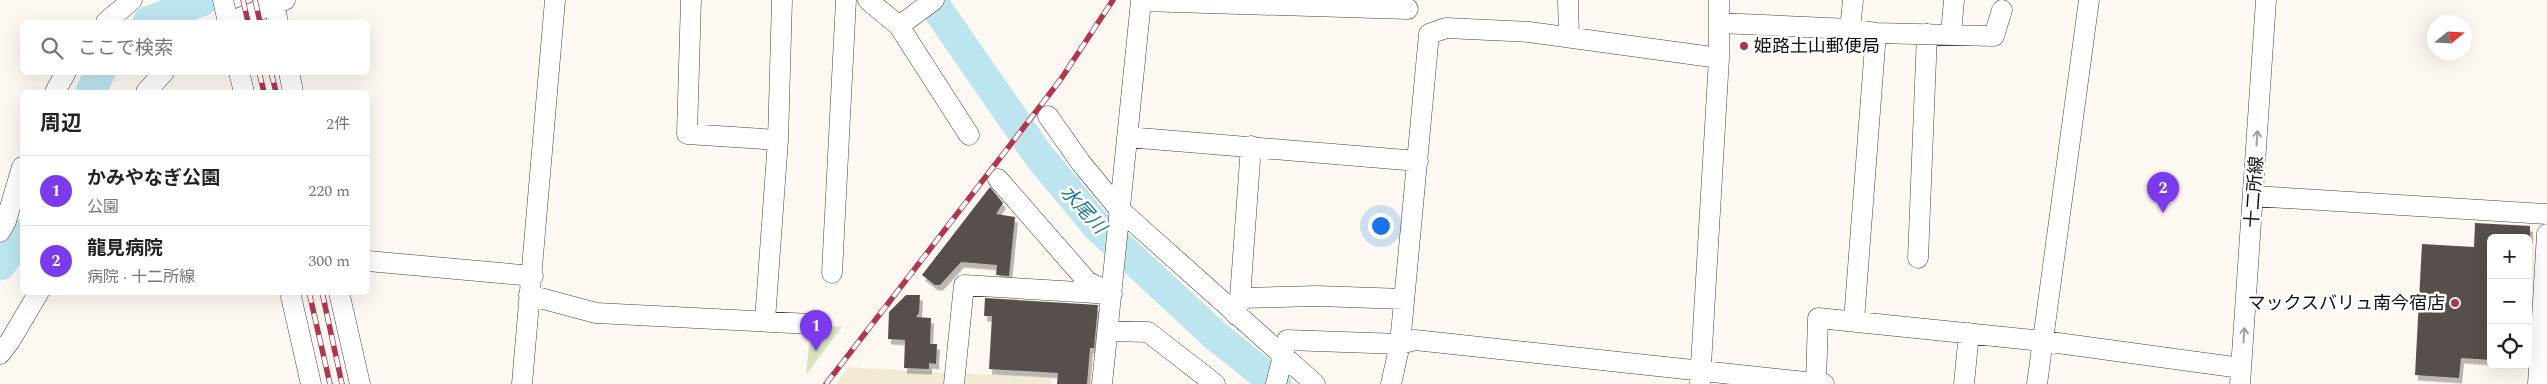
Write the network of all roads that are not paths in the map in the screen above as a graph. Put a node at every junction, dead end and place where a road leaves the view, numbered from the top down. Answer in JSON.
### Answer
{"nodes":[{"id":1,"x":132,"y":0,"type":"edge"},
{"id":2,"x":223,"y":0,"type":"edge"},
{"id":3,"x":555,"y":0,"type":"edge"},
{"id":4,"x":691,"y":0,"type":"edge"},
{"id":5,"x":782,"y":0,"type":"edge"},
{"id":6,"x":846,"y":0,"type":"edge"},
{"id":7,"x":868,"y":0,"type":"edge"},
{"id":8,"x":934,"y":0,"type":"edge"},
{"id":9,"x":1568,"y":0,"type":"edge"},
{"id":10,"x":1719,"y":0,"type":"edge"},
{"id":11,"x":1853,"y":0,"type":"edge"},
{"id":12,"x":1954,"y":0,"type":"edge"},
{"id":13,"x":2088,"y":0,"type":"edge"},
{"id":14,"x":2266,"y":0,"type":"edge"},
{"id":15,"x":1408,"y":4,"type":"edge"},
{"id":16,"x":277,"y":7,"type":"edge"},
{"id":17,"x":2002,"y":10,"type":"dead end"},
{"id":18,"x":108,"y":20,"type":"edge"},
{"id":19,"x":228,"y":20,"type":"edge"},
{"id":20,"x":235,"y":20,"type":"edge"},
{"id":21,"x":1719,"y":23,"type":"junction"},
{"id":22,"x":899,"y":26,"type":"junction"},
{"id":23,"x":1850,"y":29,"type":"junction"},
{"id":24,"x":1876,"y":33,"type":"junction"},
{"id":25,"x":1429,"y":34,"type":"junction"},
{"id":26,"x":1926,"y":34,"type":"junction"},
{"id":27,"x":1951,"y":34,"type":"junction"},
{"id":28,"x":1568,"y":36,"type":"junction"},
{"id":29,"x":1719,"y":58,"type":"junction"},
{"id":30,"x":64,"y":75,"type":"edge"},
{"id":31,"x":161,"y":75,"type":"edge"},
{"id":32,"x":240,"y":75,"type":"edge"},
{"id":33,"x":290,"y":75,"type":"edge"},
{"id":34,"x":56,"y":90,"type":"edge"},
{"id":35,"x":148,"y":90,"type":"edge"},
{"id":36,"x":244,"y":90,"type":"edge"},
{"id":37,"x":293,"y":90,"type":"edge"},
{"id":38,"x":1048,"y":116,"type":"dead end"},
{"id":39,"x":969,"y":135,"type":"dead end"},
{"id":40,"x":1127,"y":137,"type":"junction"},
{"id":41,"x":778,"y":140,"type":"junction"},
{"id":42,"x":1251,"y":146,"type":"junction"},
{"id":43,"x":1418,"y":161,"type":"junction"},
{"id":44,"x":20,"y":173,"type":"edge"},
{"id":45,"x":998,"y":179,"type":"dead end"},
{"id":46,"x":2253,"y":196,"type":"junction"},
{"id":47,"x":1119,"y":209,"type":"junction"},
{"id":48,"x":2547,"y":214,"type":"edge"},
{"id":49,"x":0,"y":232,"type":"edge"},
{"id":50,"x":2547,"y":234,"type":"edge"},
{"id":51,"x":1918,"y":258,"type":"dead end"},
{"id":52,"x":370,"y":261,"type":"edge"},
{"id":53,"x":832,"y":272,"type":"dead end"},
{"id":54,"x":531,"y":286,"type":"junction"},
{"id":55,"x":1112,"y":294,"type":"junction"},
{"id":56,"x":37,"y":295,"type":"edge"},
{"id":57,"x":291,"y":295,"type":"edge"},
{"id":58,"x":340,"y":295,"type":"edge"},
{"id":59,"x":1404,"y":299,"type":"junction"},
{"id":60,"x":1238,"y":306,"type":"junction"},
{"id":61,"x":765,"y":320,"type":"junction"},
{"id":62,"x":1854,"y":320,"type":"junction"},
{"id":63,"x":811,"y":324,"type":"dead end"},
{"id":64,"x":1108,"y":332,"type":"junction"},
{"id":65,"x":1969,"y":333,"type":"junction"},
{"id":66,"x":2043,"y":341,"type":"junction"},
{"id":67,"x":1400,"y":344,"type":"junction"},
{"id":68,"x":0,"y":354,"type":"edge"},
{"id":69,"x":1282,"y":356,"type":"junction"},
{"id":70,"x":2241,"y":376,"type":"edge"},
{"id":71,"x":1700,"y":377,"type":"edge"},
{"id":72,"x":311,"y":384,"type":"edge"},
{"id":73,"x":360,"y":384,"type":"edge"},
{"id":74,"x":522,"y":384,"type":"edge"},
{"id":75,"x":954,"y":384,"type":"edge"},
{"id":76,"x":1102,"y":384,"type":"edge"},
{"id":77,"x":1215,"y":384,"type":"edge"},
{"id":78,"x":1276,"y":384,"type":"edge"},
{"id":79,"x":1315,"y":384,"type":"edge"},
{"id":80,"x":1391,"y":384,"type":"edge"},
{"id":81,"x":1820,"y":384,"type":"edge"},
{"id":82,"x":1964,"y":384,"type":"edge"},
{"id":83,"x":2037,"y":384,"type":"edge"},
{"id":84,"x":2538,"y":384,"type":"edge"}],
"edges":[{"from":1,"to":18,"type":"street"},
{"from":2,"to":19,"type":"street"},
{"from":3,"to":54,"type":"street"},
{"from":4,"to":41,"type":"street"},
{"from":5,"to":41,"type":"street"},
{"from":6,"to":53,"type":"street"},
{"from":7,"to":22,"type":"street"},
{"from":8,"to":22,"type":"street"},
{"from":9,"to":28,"type":"street"},
{"from":10,"to":21,"type":"street"},
{"from":11,"to":23,"type":"street"},
{"from":12,"to":27,"type":"street"},
{"from":13,"to":66,"type":"street"},
{"from":46,"to":14,"type":"street","name":"十二所線","one_way":true},
{"from":15,"to":25,"type":"street"},
{"from":15,"to":40,"type":"street"},
{"from":16,"to":20,"type":"street"},
{"from":17,"to":27,"type":"street"},
{"from":21,"to":23,"type":"street"},
{"from":21,"to":29,"type":"street"},
{"from":22,"to":39,"type":"street"},
{"from":23,"to":24,"type":"street"},
{"from":24,"to":26,"type":"street"},
{"from":24,"to":62,"type":"street"},
{"from":25,"to":28,"type":"street"},
{"from":25,"to":43,"type":"street"},
{"from":26,"to":27,"type":"street"},
{"from":26,"to":51,"type":"street"},
{"from":28,"to":29,"type":"street"},
{"from":29,"to":71,"type":"street"},
{"from":30,"to":34,"type":"street"},
{"from":31,"to":35,"type":"street"},
{"from":32,"to":36,"type":"street"},
{"from":33,"to":37,"type":"street"},
{"from":38,"to":47,"type":"street"},
{"from":40,"to":42,"type":"street"},
{"from":40,"to":47,"type":"street"},
{"from":41,"to":61,"type":"street"},
{"from":42,"to":43,"type":"street"},
{"from":42,"to":60,"type":"street"},
{"from":43,"to":59,"type":"street"},
{"from":44,"to":49,"type":"street"},
{"from":45,"to":55,"type":"street"},
{"from":46,"to":48,"type":"street"},
{"from":70,"to":46,"type":"street","name":"十二所線","one_way":true},
{"from":47,"to":55,"type":"street"},
{"from":47,"to":60,"type":"street"},
{"from":50,"to":84,"type":"street"},
{"from":52,"to":54,"type":"street"},
{"from":54,"to":61,"type":"street"},
{"from":54,"to":74,"type":"street"},
{"from":55,"to":64,"type":"street"},
{"from":55,"to":75,"type":"street"},
{"from":56,"to":68,"type":"street"},
{"from":57,"to":72,"type":"street"},
{"from":58,"to":73,"type":"street"},
{"from":59,"to":60,"type":"street"},
{"from":59,"to":67,"type":"street"},
{"from":60,"to":69,"type":"street"},
{"from":61,"to":63,"type":"street"},
{"from":62,"to":65,"type":"street"},
{"from":62,"to":81,"type":"street"},
{"from":64,"to":76,"type":"street"},
{"from":64,"to":77,"type":"street"},
{"from":65,"to":66,"type":"street"},
{"from":65,"to":82,"type":"street"},
{"from":66,"to":70,"type":"street"},
{"from":66,"to":83,"type":"street"},
{"from":67,"to":69,"type":"street"},
{"from":67,"to":71,"type":"street"},
{"from":67,"to":80,"type":"street"},
{"from":69,"to":78,"type":"street"},
{"from":69,"to":79,"type":"street"},
{"from":71,"to":81,"type":"street"}]}
